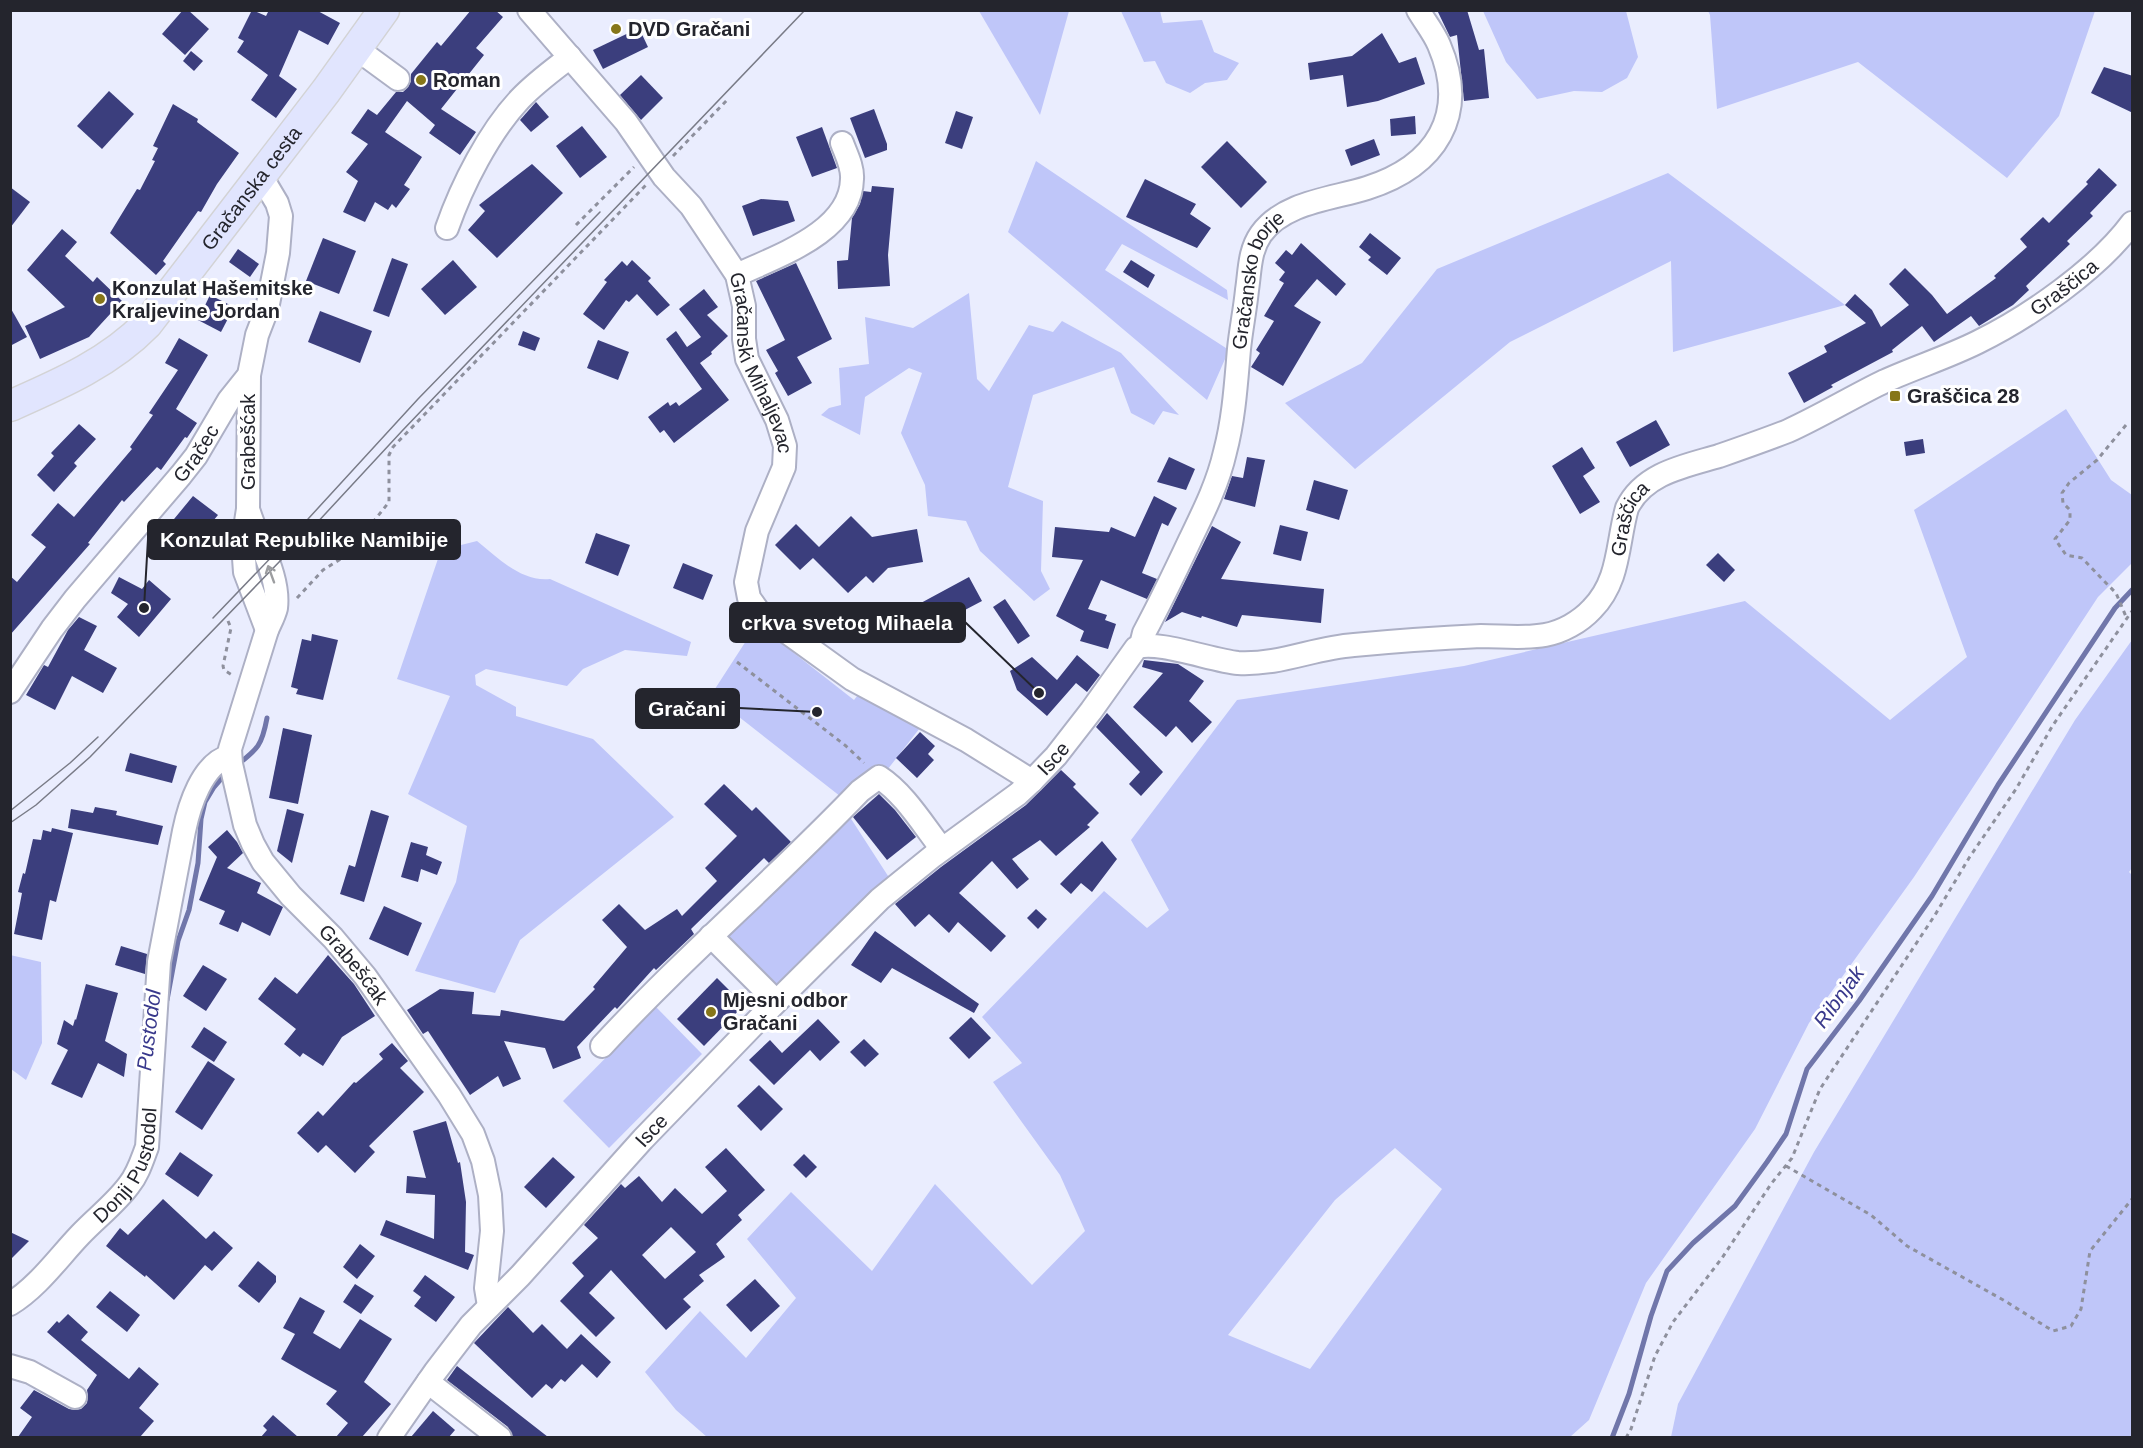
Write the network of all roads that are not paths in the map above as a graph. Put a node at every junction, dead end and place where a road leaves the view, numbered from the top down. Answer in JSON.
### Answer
{"nodes":[{"id":1,"x":384,"y":10,"type":"edge"},
{"id":2,"x":530,"y":10,"type":"edge"},
{"id":3,"x":1418,"y":10,"type":"edge"},
{"id":4,"x":357,"y":49,"type":"junction"},
{"id":5,"x":570,"y":57,"type":"junction"},
{"id":6,"x":398,"y":80,"type":"dead end"},
{"id":7,"x":842,"y":143,"type":"dead end"},
{"id":8,"x":261,"y":176,"type":"junction"},
{"id":9,"x":2133,"y":224,"type":"edge"},
{"id":10,"x":447,"y":228,"type":"dead end"},
{"id":11,"x":737,"y":275,"type":"junction"},
{"id":12,"x":249,"y":375,"type":"junction"},
{"id":13,"x":10,"y":406,"type":"edge"},
{"id":14,"x":1141,"y":645,"type":"junction"},
{"id":15,"x":10,"y":692,"type":"edge"},
{"id":16,"x":232,"y":766,"type":"junction"},
{"id":17,"x":1032,"y":781,"type":"junction"},
{"id":18,"x":942,"y":849,"type":"junction"},
{"id":19,"x":711,"y":936,"type":"junction"},
{"id":20,"x":777,"y":1001,"type":"junction"},
{"id":21,"x":602,"y":1046,"type":"dead end"},
{"id":22,"x":10,"y":1304,"type":"edge"},
{"id":23,"x":489,"y":1306,"type":"junction"},
{"id":24,"x":10,"y":1366,"type":"edge"},
{"id":25,"x":428,"y":1382,"type":"junction"},
{"id":26,"x":75,"y":1397,"type":"dead end"},
{"id":27,"x":389,"y":1437,"type":"edge"},
{"id":28,"x":500,"y":1437,"type":"edge"}],
"edges":[{"from":1,"to":4,"type":"main road","name":"Gračanska cesta"},
{"from":2,"to":5,"type":"street","name":"Gračanski Mihaljevac"},
{"from":3,"to":14,"type":"street","name":"Gračansko borje"},
{"from":4,"to":6,"type":"street"},
{"from":4,"to":8,"type":"main road","name":"Gračanska cesta"},
{"from":5,"to":10,"type":"street"},
{"from":5,"to":11,"type":"street","name":"Gračanski Mihaljevac"},
{"from":7,"to":11,"type":"street"},
{"from":8,"to":12,"type":"street","name":"Gračec"},
{"from":8,"to":13,"type":"main road","name":"Gračanska cesta"},
{"from":9,"to":14,"type":"street","name":"Graščica"},
{"from":11,"to":17,"type":"street","name":"Gračanski Mihaljevac"},
{"from":12,"to":15,"type":"street","name":"Gračec"},
{"from":12,"to":16,"type":"street","name":"Grabešćak"},
{"from":14,"to":17,"type":"street","name":"Isce"},
{"from":16,"to":22,"type":"street","name":"Donji Pustodol"},
{"from":16,"to":23,"type":"street","name":"Grabešćak"},
{"from":17,"to":18,"type":"street","name":"Isce"},
{"from":18,"to":19,"type":"street"},
{"from":18,"to":20,"type":"street","name":"Isce"},
{"from":19,"to":20,"type":"street"},
{"from":19,"to":21,"type":"street"},
{"from":20,"to":23,"type":"street","name":"Isce"},
{"from":23,"to":25,"type":"street","name":"Isce"},
{"from":24,"to":26,"type":"street"},
{"from":25,"to":27,"type":"street","name":"Isce"},
{"from":25,"to":28,"type":"street"}]}
